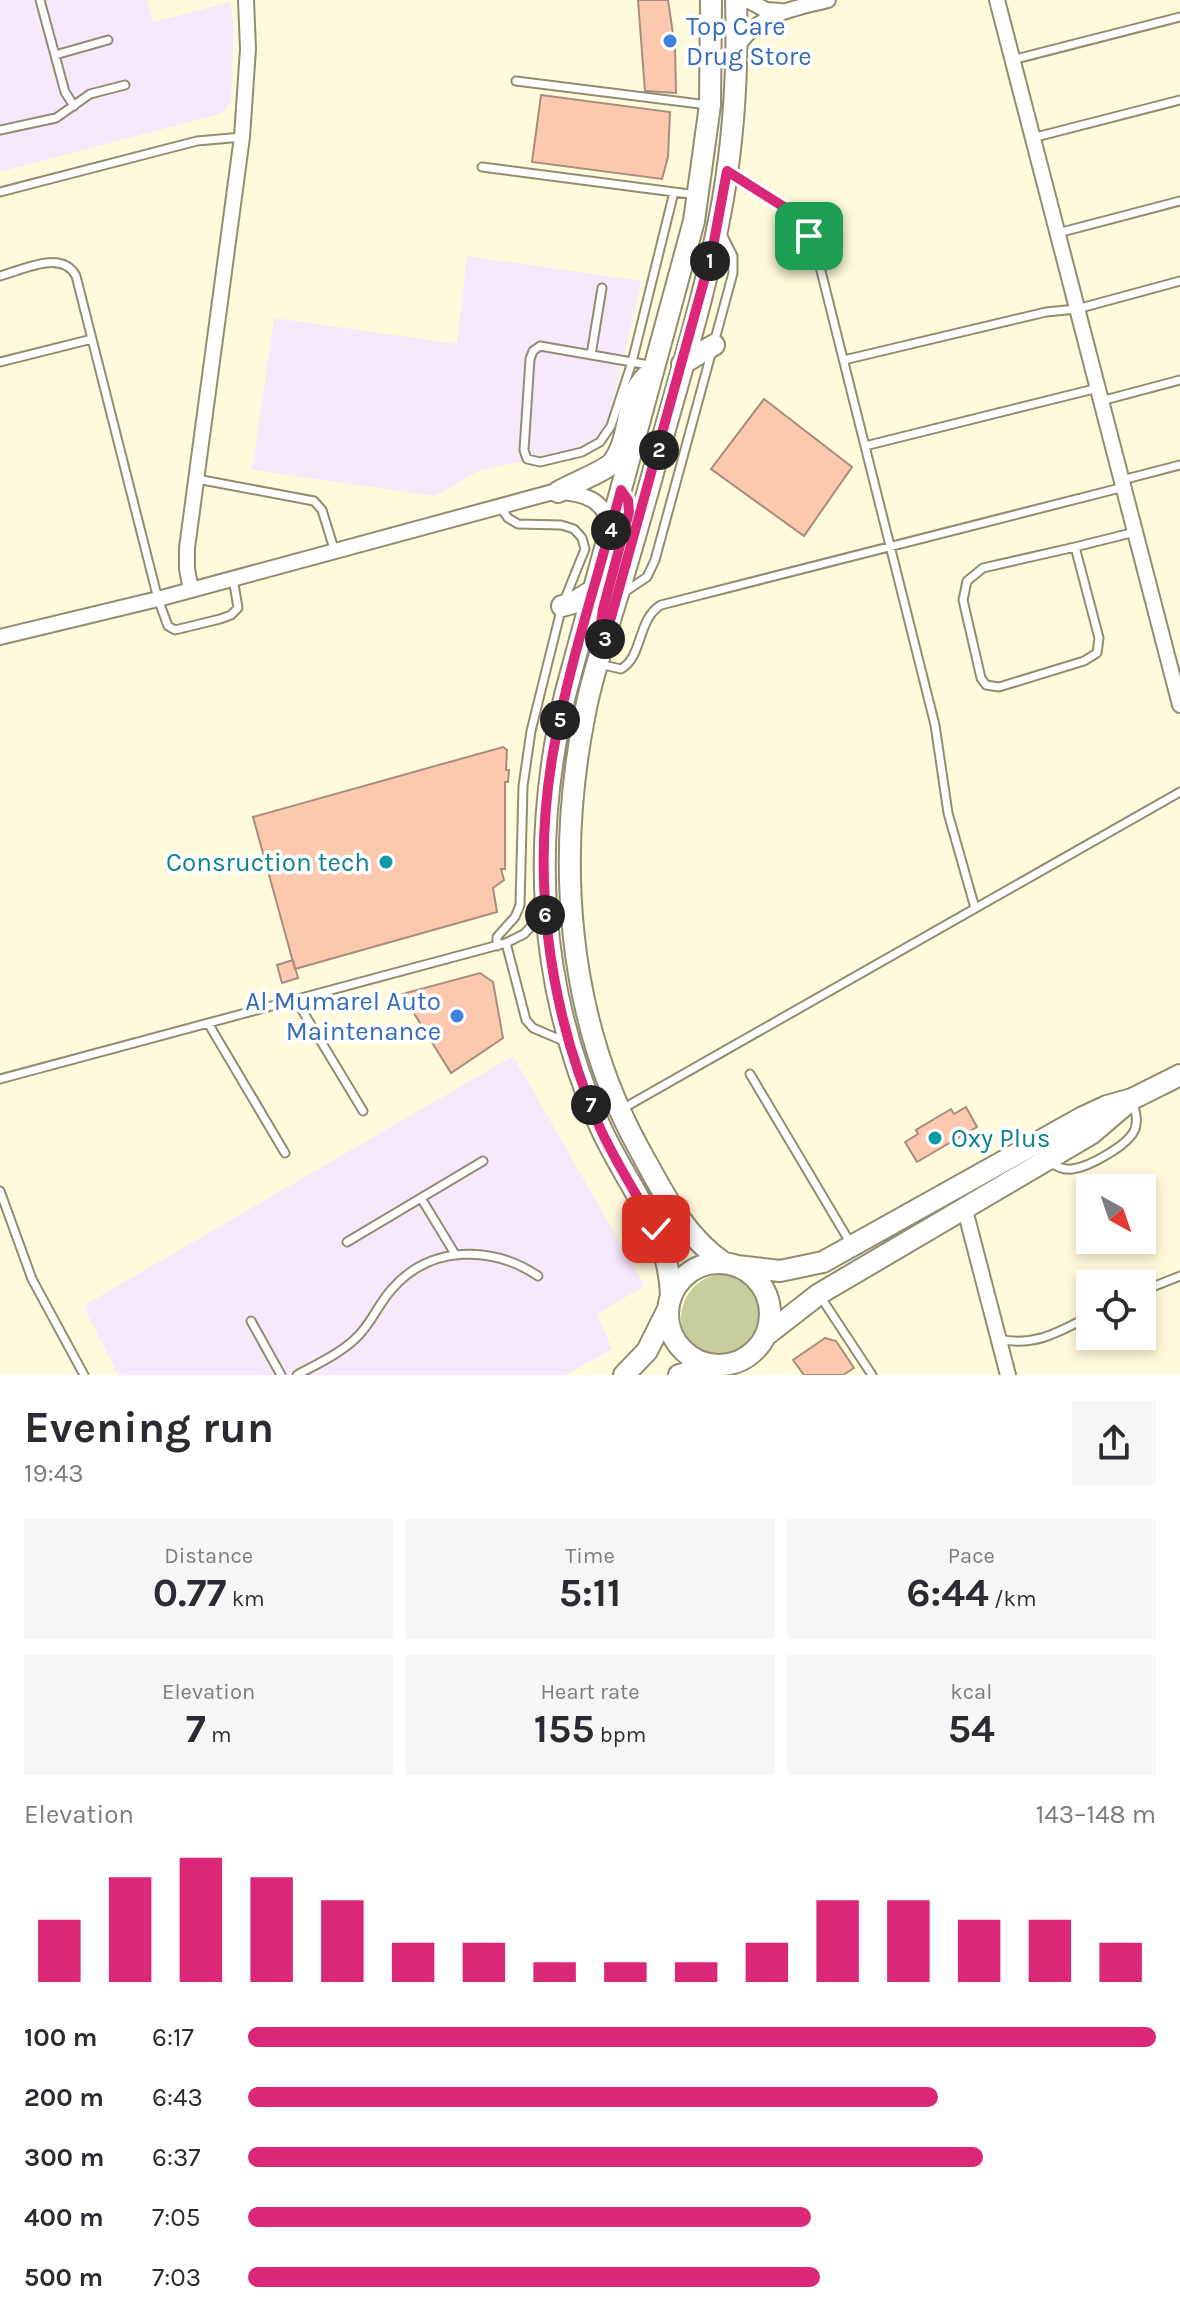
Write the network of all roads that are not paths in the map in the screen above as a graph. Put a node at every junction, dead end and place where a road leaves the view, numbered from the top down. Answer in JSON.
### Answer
{"nodes":[{"id":1,"x":40,"y":0,"type":"edge"},
{"id":2,"x":246,"y":0,"type":"edge"},
{"id":3,"x":711,"y":0,"type":"edge"},
{"id":4,"x":736,"y":0,"type":"edge"},
{"id":5,"x":747,"y":0,"type":"edge"},
{"id":6,"x":828,"y":0,"type":"edge"},
{"id":7,"x":997,"y":0,"type":"edge"},
{"id":8,"x":785,"y":11,"type":"junction"},
{"id":9,"x":1180,"y":17,"type":"edge"},
{"id":10,"x":108,"y":40,"type":"dead end"},
{"id":11,"x":736,"y":50,"type":"junction"},
{"id":12,"x":55,"y":55,"type":"junction"},
{"id":13,"x":1012,"y":60,"type":"junction"},
{"id":14,"x":516,"y":81,"type":"dead end"},
{"id":15,"x":125,"y":85,"type":"dead end"},
{"id":16,"x":1180,"y":100,"type":"edge"},
{"id":17,"x":710,"y":105,"type":"junction"},
{"id":18,"x":74,"y":106,"type":"junction"},
{"id":19,"x":0,"y":130,"type":"edge"},
{"id":20,"x":242,"y":137,"type":"junction"},
{"id":21,"x":1032,"y":138,"type":"junction"},
{"id":22,"x":482,"y":167,"type":"dead end"},
{"id":23,"x":727,"y":171,"type":"junction"},
{"id":24,"x":0,"y":192,"type":"edge"},
{"id":25,"x":674,"y":192,"type":"junction"},
{"id":26,"x":699,"y":195,"type":"junction"},
{"id":27,"x":1180,"y":201,"type":"edge"},
{"id":28,"x":718,"y":225,"type":"junction"},
{"id":29,"x":1057,"y":234,"type":"junction"},
{"id":30,"x":0,"y":276,"type":"edge"},
{"id":31,"x":1180,"y":281,"type":"edge"},
{"id":32,"x":602,"y":288,"type":"dead end"},
{"id":33,"x":1077,"y":309,"type":"junction"},
{"id":34,"x":92,"y":339,"type":"junction"},
{"id":35,"x":714,"y":345,"type":"junction"},
{"id":36,"x":591,"y":355,"type":"junction"},
{"id":37,"x":844,"y":360,"type":"junction"},
{"id":38,"x":0,"y":362,"type":"edge"},
{"id":39,"x":632,"y":362,"type":"junction"},
{"id":40,"x":682,"y":364,"type":"junction"},
{"id":41,"x":656,"y":368,"type":"junction"},
{"id":42,"x":1180,"y":380,"type":"edge"},
{"id":43,"x":1099,"y":394,"type":"junction"},
{"id":44,"x":865,"y":446,"type":"junction"},
{"id":45,"x":1180,"y":465,"type":"edge"},
{"id":46,"x":197,"y":479,"type":"junction"},
{"id":47,"x":1123,"y":483,"type":"junction"},
{"id":48,"x":621,"y":490,"type":"junction"},
{"id":49,"x":558,"y":492,"type":"junction"},
{"id":50,"x":501,"y":508,"type":"junction"},
{"id":51,"x":611,"y":530,"type":"junction"},
{"id":52,"x":1135,"y":532,"type":"junction"},
{"id":53,"x":890,"y":547,"type":"junction"},
{"id":54,"x":1075,"y":547,"type":"junction"},
{"id":55,"x":335,"y":552,"type":"junction"},
{"id":56,"x":233,"y":578,"type":"junction"},
{"id":57,"x":595,"y":589,"type":"junction"},
{"id":58,"x":191,"y":590,"type":"junction"},
{"id":59,"x":617,"y":596,"type":"junction"},
{"id":60,"x":158,"y":599,"type":"junction"},
{"id":61,"x":562,"y":606,"type":"junction"},
{"id":62,"x":0,"y":637,"type":"edge"},
{"id":63,"x":605,"y":639,"type":"junction"},
{"id":64,"x":597,"y":664,"type":"junction"},
{"id":65,"x":1180,"y":705,"type":"edge"},
{"id":66,"x":1180,"y":792,"type":"edge"},
{"id":67,"x":975,"y":908,"type":"junction"},
{"id":68,"x":545,"y":912,"type":"junction"},
{"id":69,"x":506,"y":943,"type":"junction"},
{"id":70,"x":497,"y":946,"type":"junction"},
{"id":71,"x":296,"y":1000,"type":"junction"},
{"id":72,"x":208,"y":1023,"type":"junction"},
{"id":73,"x":571,"y":1046,"type":"junction"},
{"id":74,"x":750,"y":1074,"type":"dead end"},
{"id":75,"x":1180,"y":1075,"type":"edge"},
{"id":76,"x":0,"y":1079,"type":"edge"},
{"id":77,"x":1132,"y":1099,"type":"junction"},
{"id":78,"x":620,"y":1110,"type":"junction"},
{"id":79,"x":363,"y":1111,"type":"dead end"},
{"id":80,"x":285,"y":1153,"type":"dead end"},
{"id":81,"x":483,"y":1161,"type":"dead end"},
{"id":82,"x":0,"y":1191,"type":"edge"},
{"id":83,"x":421,"y":1198,"type":"junction"},
{"id":84,"x":965,"y":1210,"type":"junction"},
{"id":85,"x":347,"y":1242,"type":"dead end"},
{"id":86,"x":852,"y":1247,"type":"junction"},
{"id":87,"x":455,"y":1254,"type":"junction"},
{"id":88,"x":731,"y":1264,"type":"junction"},
{"id":89,"x":538,"y":1276,"type":"dead end"},
{"id":90,"x":1180,"y":1276,"type":"edge"},
{"id":91,"x":1156,"y":1285,"type":"edge"},
{"id":92,"x":819,"y":1294,"type":"junction"},
{"id":93,"x":669,"y":1302,"type":"junction"},
{"id":94,"x":251,"y":1321,"type":"dead end"},
{"id":95,"x":1076,"y":1323,"type":"edge"},
{"id":96,"x":765,"y":1336,"type":"junction"},
{"id":97,"x":999,"y":1339,"type":"junction"},
{"id":98,"x":712,"y":1365,"type":"junction"},
{"id":99,"x":84,"y":1375,"type":"edge"},
{"id":100,"x":281,"y":1375,"type":"edge"},
{"id":101,"x":297,"y":1375,"type":"edge"},
{"id":102,"x":624,"y":1375,"type":"edge"},
{"id":103,"x":679,"y":1375,"type":"edge"},
{"id":104,"x":872,"y":1375,"type":"edge"},
{"id":105,"x":1008,"y":1375,"type":"edge"}],
"edges":[{"from":1,"to":12,"type":"lane"},
{"from":2,"to":20,"type":"street"},
{"from":3,"to":17,"type":"street"},
{"from":4,"to":11,"type":"street"},
{"from":5,"to":8,"type":"street"},
{"from":6,"to":8,"type":"street"},
{"from":7,"to":13,"type":"street"},
{"from":8,"to":11,"type":"street"},
{"from":9,"to":13,"type":"lane"},
{"from":10,"to":12,"type":"lane"},
{"from":11,"to":23,"type":"street"},
{"from":12,"to":18,"type":"lane"},
{"from":13,"to":21,"type":"street"},
{"from":14,"to":17,"type":"lane"},
{"from":15,"to":18,"type":"lane"},
{"from":16,"to":21,"type":"lane"},
{"from":17,"to":26,"type":"street"},
{"from":18,"to":19,"type":"lane"},
{"from":20,"to":24,"type":"lane"},
{"from":20,"to":46,"type":"street"},
{"from":21,"to":29,"type":"street"},
{"from":22,"to":25,"type":"lane"},
{"from":23,"to":28,"type":"street"},
{"from":23,"to":37,"type":"lane"},
{"from":25,"to":26,"type":"lane"},
{"from":25,"to":39,"type":"lane"},
{"from":26,"to":41,"type":"street"},
{"from":27,"to":29,"type":"lane"},
{"from":28,"to":35,"type":"lane"},
{"from":28,"to":40,"type":"street"},
{"from":29,"to":33,"type":"street"},
{"from":30,"to":34,"type":"lane"},
{"from":31,"to":33,"type":"lane"},
{"from":32,"to":36,"type":"lane"},
{"from":33,"to":37,"type":"lane"},
{"from":33,"to":43,"type":"street"},
{"from":34,"to":38,"type":"lane"},
{"from":34,"to":60,"type":"lane"},
{"from":35,"to":40,"type":"street"},
{"from":35,"to":59,"type":"lane"},
{"from":36,"to":39,"type":"lane"},
{"from":36,"to":39,"type":"lane"},
{"from":37,"to":44,"type":"lane"},
{"from":39,"to":41,"type":"lane"},
{"from":40,"to":59,"type":"street"},
{"from":41,"to":48,"type":"street"},
{"from":41,"to":49,"type":"street"},
{"from":42,"to":43,"type":"lane"},
{"from":43,"to":44,"type":"lane"},
{"from":43,"to":47,"type":"street"},
{"from":44,"to":53,"type":"lane"},
{"from":45,"to":47,"type":"lane"},
{"from":46,"to":55,"type":"lane"},
{"from":46,"to":58,"type":"street"},
{"from":47,"to":52,"type":"street"},
{"from":47,"to":53,"type":"lane"},
{"from":48,"to":49,"type":"street"},
{"from":48,"to":51,"type":"street"},
{"from":48,"to":63,"type":"street"},
{"from":49,"to":50,"type":"street"},
{"from":49,"to":51,"type":"street"},
{"from":50,"to":55,"type":"street"},
{"from":50,"to":61,"type":"lane"},
{"from":51,"to":57,"type":"street"},
{"from":52,"to":54,"type":"lane"},
{"from":52,"to":65,"type":"street"},
{"from":53,"to":64,"type":"lane"},
{"from":53,"to":67,"type":"lane"},
{"from":54,"to":54,"type":"lane"},
{"from":55,"to":56,"type":"street"},
{"from":56,"to":58,"type":"street"},
{"from":56,"to":60,"type":"lane"},
{"from":57,"to":61,"type":"street"},
{"from":57,"to":68,"type":"street"},
{"from":58,"to":60,"type":"street"},
{"from":59,"to":63,"type":"street"},
{"from":60,"to":62,"type":"street"},
{"from":61,"to":70,"type":"lane"},
{"from":63,"to":64,"type":"street"},
{"from":64,"to":78,"type":"street"},
{"from":66,"to":67,"type":"lane"},
{"from":67,"to":78,"type":"lane"},
{"from":68,"to":69,"type":"lane"},
{"from":68,"to":73,"type":"street"},
{"from":69,"to":70,"type":"lane"},
{"from":69,"to":73,"type":"lane"},
{"from":70,"to":71,"type":"lane"},
{"from":71,"to":72,"type":"lane"},
{"from":71,"to":79,"type":"lane"},
{"from":72,"to":76,"type":"lane"},
{"from":72,"to":80,"type":"lane"},
{"from":73,"to":93,"type":"street"},
{"from":74,"to":86,"type":"lane"},
{"from":75,"to":77,"type":"street"},
{"from":77,"to":84,"type":"street"},
{"from":77,"to":86,"type":"street"},
{"from":78,"to":88,"type":"street"},
{"from":81,"to":83,"type":"lane"},
{"from":82,"to":99,"type":"lane"},
{"from":83,"to":85,"type":"lane"},
{"from":83,"to":87,"type":"lane"},
{"from":84,"to":92,"type":"street"},
{"from":84,"to":97,"type":"street"},
{"from":86,"to":88,"type":"street"},
{"from":87,"to":89,"type":"lane"},
{"from":87,"to":101,"type":"lane"},
{"from":88,"to":93,"type":"street"},
{"from":88,"to":96,"type":"street"},
{"from":90,"to":91,"type":"lane"},
{"from":92,"to":96,"type":"street"},
{"from":92,"to":104,"type":"lane"},
{"from":93,"to":98,"type":"street"},
{"from":93,"to":102,"type":"street"},
{"from":94,"to":100,"type":"lane"},
{"from":95,"to":97,"type":"lane"},
{"from":96,"to":98,"type":"street"},
{"from":97,"to":105,"type":"street"},
{"from":98,"to":103,"type":"street"}]}
